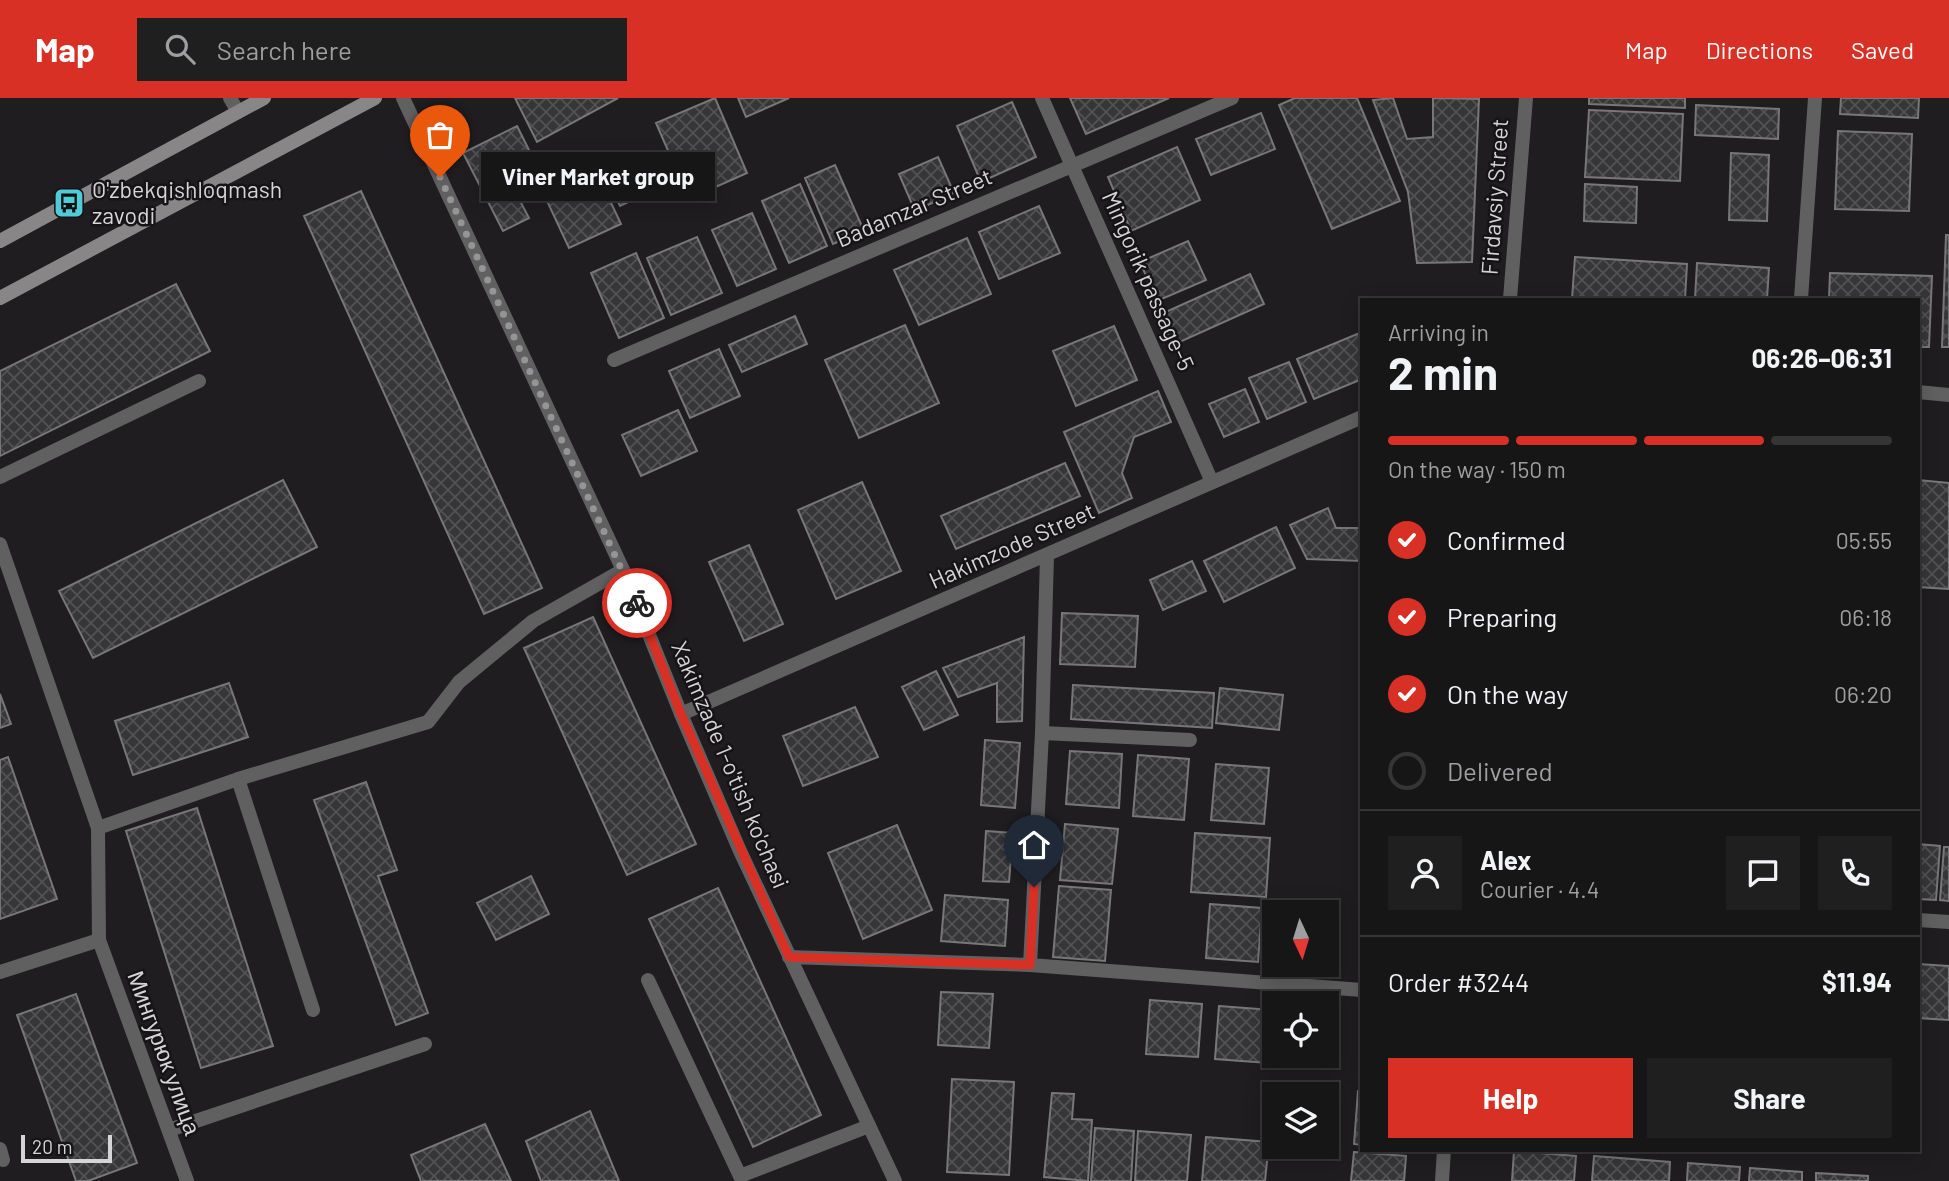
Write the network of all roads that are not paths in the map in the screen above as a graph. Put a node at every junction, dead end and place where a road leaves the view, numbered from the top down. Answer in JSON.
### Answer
{"nodes":[{"id":1,"x":230,"y":98,"type":"edge"},
{"id":2,"x":264,"y":98,"type":"edge"},
{"id":3,"x":375,"y":98,"type":"edge"},
{"id":4,"x":403,"y":98,"type":"edge"},
{"id":5,"x":1042,"y":98,"type":"edge"},
{"id":6,"x":1232,"y":98,"type":"edge"},
{"id":7,"x":1526,"y":98,"type":"edge"},
{"id":8,"x":1815,"y":98,"type":"edge"},
{"id":9,"x":238,"y":112,"type":"junction"},
{"id":10,"x":1072,"y":166,"type":"junction"},
{"id":11,"x":0,"y":240,"type":"edge"},
{"id":12,"x":0,"y":298,"type":"edge"},
{"id":13,"x":1510,"y":298,"type":"edge"},
{"id":14,"x":1801,"y":298,"type":"edge"},
{"id":15,"x":614,"y":360,"type":"dead end"},
{"id":16,"x":199,"y":381,"type":"dead end"},
{"id":17,"x":1920,"y":392,"type":"edge"},
{"id":18,"x":1949,"y":395,"type":"edge"},
{"id":19,"x":1360,"y":418,"type":"edge"},
{"id":20,"x":0,"y":477,"type":"edge"},
{"id":21,"x":1212,"y":482,"type":"junction"},
{"id":22,"x":0,"y":544,"type":"edge"},
{"id":23,"x":1047,"y":556,"type":"junction"},
{"id":24,"x":623,"y":570,"type":"junction"},
{"id":25,"x":681,"y":714,"type":"junction"},
{"id":26,"x":1042,"y":733,"type":"junction"},
{"id":27,"x":1190,"y":740,"type":"dead end"},
{"id":28,"x":238,"y":779,"type":"junction"},
{"id":29,"x":98,"y":828,"type":"junction"},
{"id":30,"x":1920,"y":920,"type":"edge"},
{"id":31,"x":1949,"y":922,"type":"edge"},
{"id":32,"x":99,"y":940,"type":"junction"},
{"id":33,"x":789,"y":957,"type":"junction"},
{"id":34,"x":1030,"y":965,"type":"junction"},
{"id":35,"x":0,"y":972,"type":"edge"},
{"id":36,"x":648,"y":980,"type":"dead end"},
{"id":37,"x":1360,"y":990,"type":"edge"},
{"id":38,"x":313,"y":1010,"type":"dead end"},
{"id":39,"x":425,"y":1044,"type":"dead end"},
{"id":40,"x":869,"y":1126,"type":"junction"},
{"id":41,"x":169,"y":1130,"type":"junction"},
{"id":42,"x":1444,"y":1152,"type":"edge"},
{"id":43,"x":187,"y":1181,"type":"edge"},
{"id":44,"x":895,"y":1181,"type":"edge"},
{"id":45,"x":1442,"y":1181,"type":"edge"}],
"edges":[{"from":1,"to":9,"type":"street"},
{"from":2,"to":9,"type":"main road"},
{"from":3,"to":12,"type":"main road"},
{"from":4,"to":24,"type":"street","name":"Xakimzade 1-o'tish ko'chasi"},
{"from":5,"to":10,"type":"street","name":"Mingorik passage-5"},
{"from":6,"to":10,"type":"street","name":"Badamzar Street"},
{"from":7,"to":13,"type":"street","name":"Firdavsiy Street"},
{"from":8,"to":14,"type":"street"},
{"from":9,"to":11,"type":"main road"},
{"from":10,"to":15,"type":"street","name":"Badamzar Street"},
{"from":10,"to":21,"type":"street","name":"Mingorik passage-5"},
{"from":16,"to":20,"type":"street"},
{"from":17,"to":18,"type":"street"},
{"from":19,"to":21,"type":"street","name":"Hakimzode Street"},
{"from":21,"to":23,"type":"street","name":"Hakimzode Street"},
{"from":22,"to":29,"type":"street","name":"Мингурюк улица"},
{"from":23,"to":25,"type":"street","name":"Hakimzode Street"},
{"from":23,"to":26,"type":"street"},
{"from":24,"to":25,"type":"street","name":"Xakimzade 1-o'tish ko'chasi"},
{"from":24,"to":28,"type":"street"},
{"from":25,"to":33,"type":"street","name":"Xakimzade 1-o'tish ko'chasi"},
{"from":26,"to":27,"type":"street"},
{"from":26,"to":34,"type":"street"},
{"from":28,"to":29,"type":"street"},
{"from":28,"to":38,"type":"street"},
{"from":29,"to":32,"type":"street","name":"Мингурюк улица"},
{"from":30,"to":31,"type":"street"},
{"from":32,"to":35,"type":"street"},
{"from":32,"to":41,"type":"street","name":"Мингурюк улица"},
{"from":33,"to":34,"type":"street"},
{"from":33,"to":40,"type":"street","name":"Xakimzade 1-o'tish ko'chasi"},
{"from":34,"to":37,"type":"street"},
{"from":36,"to":40,"type":"street"},
{"from":39,"to":41,"type":"street"},
{"from":40,"to":44,"type":"street","name":"Xakimzade 1-o'tish ko'chasi"},
{"from":41,"to":43,"type":"street","name":"Мингурюк улица"},
{"from":42,"to":45,"type":"street"}]}
